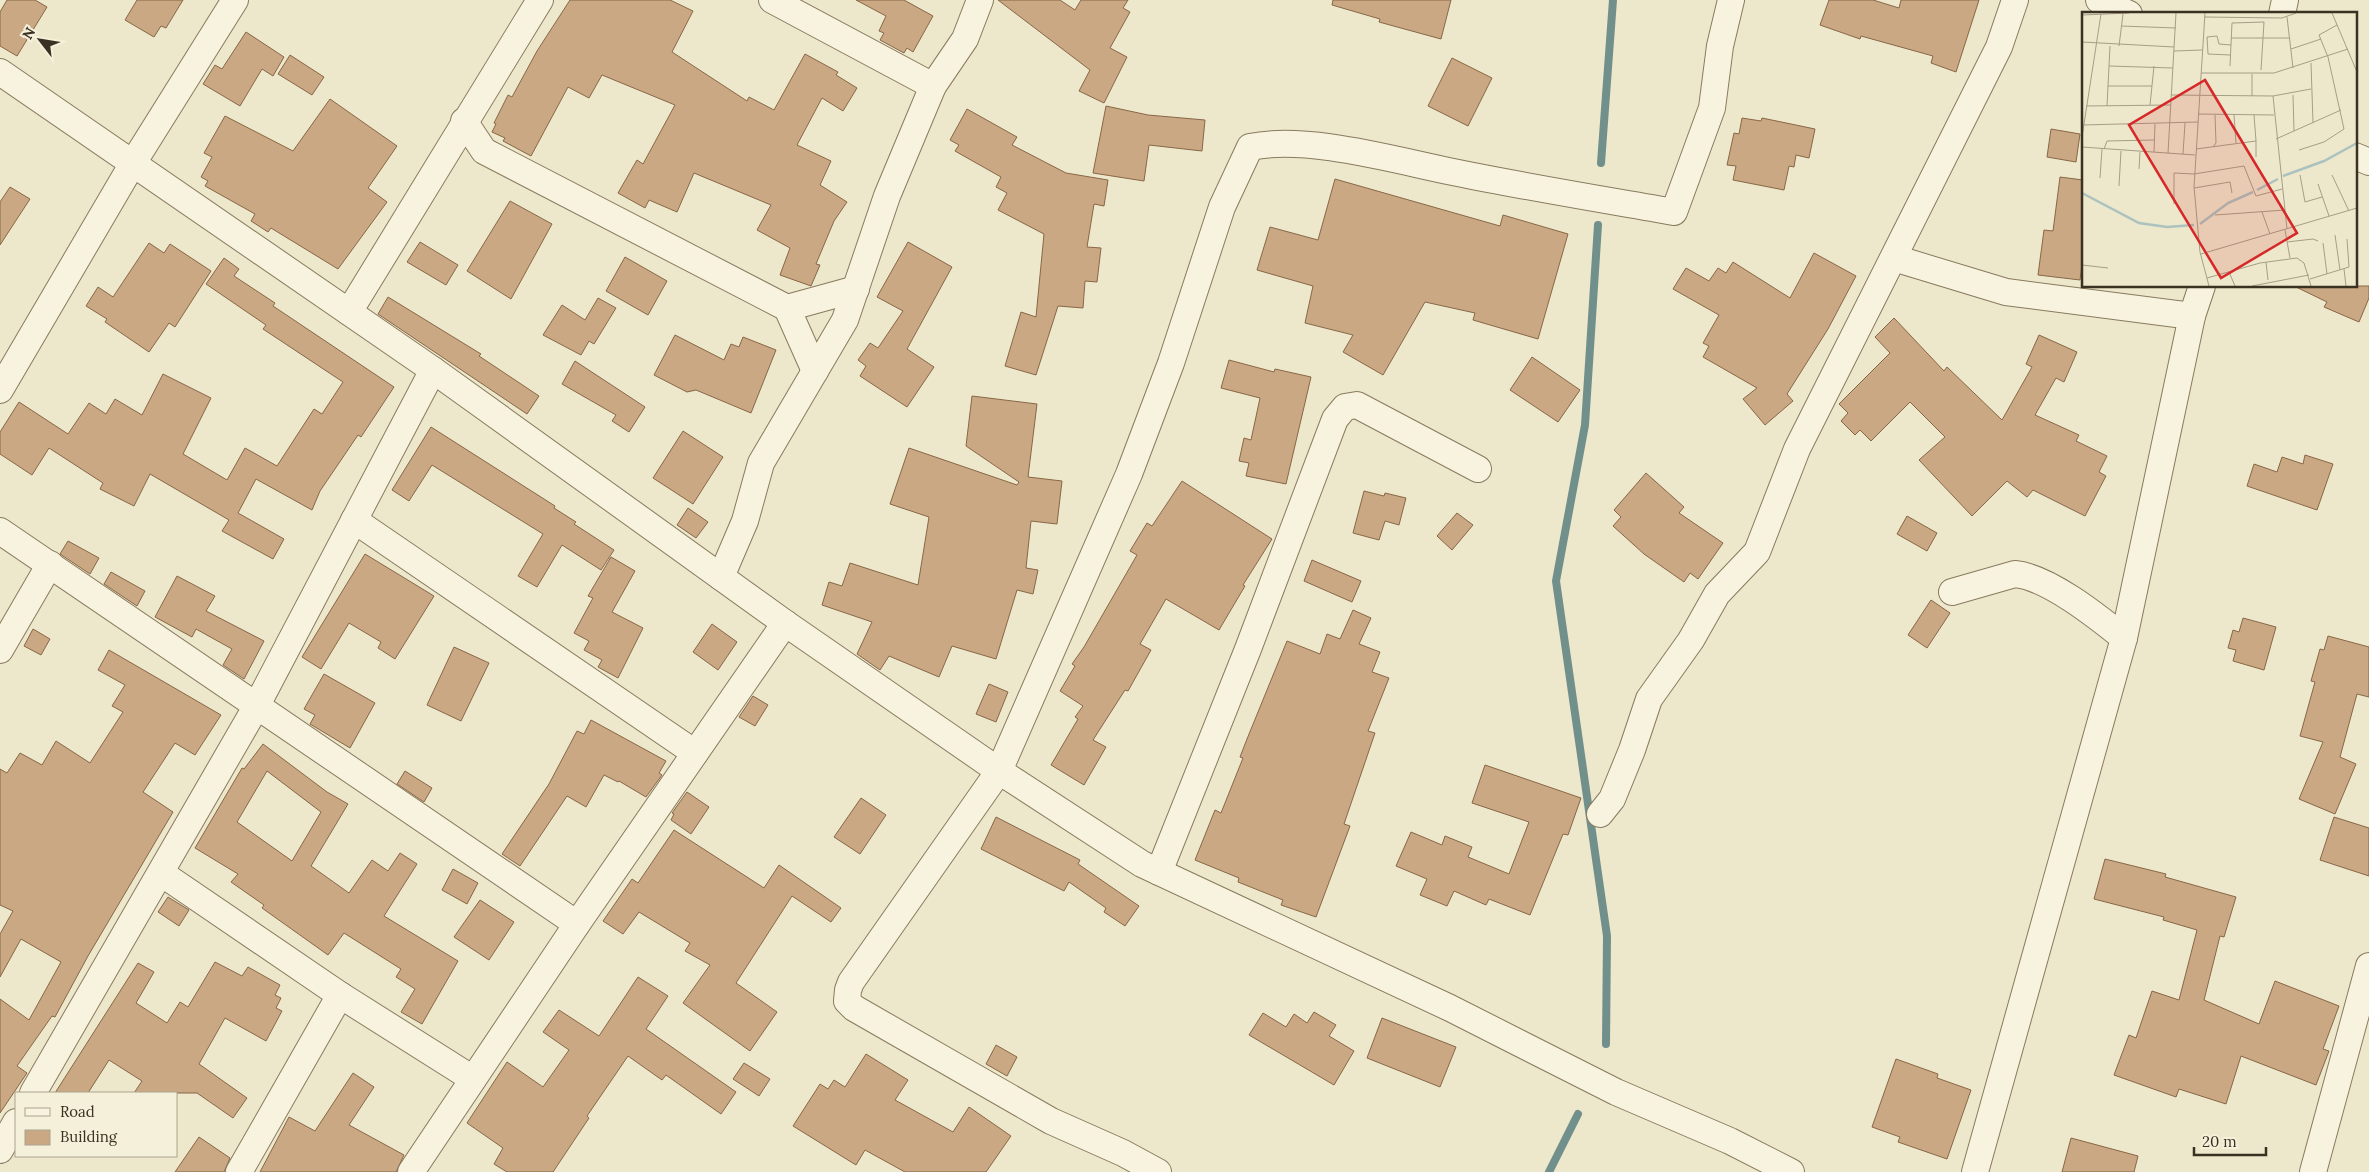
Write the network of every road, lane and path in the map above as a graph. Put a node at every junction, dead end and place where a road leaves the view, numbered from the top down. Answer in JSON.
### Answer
{"nodes":[{"id":1,"x":235,"y":0,"type":"edge"},
{"id":2,"x":540,"y":0,"type":"edge"},
{"id":3,"x":772,"y":0,"type":"edge"},
{"id":4,"x":980,"y":0,"type":"edge"},
{"id":5,"x":1731,"y":0,"type":"edge"},
{"id":6,"x":2015,"y":0,"type":"edge"},
{"id":7,"x":2099,"y":0,"type":"edge"},
{"id":8,"x":2124,"y":12,"type":"edge"},
{"id":9,"x":0,"y":72,"type":"edge"},
{"id":10,"x":933,"y":86,"type":"junction"},
{"id":11,"x":464,"y":121,"type":"junction"},
{"id":12,"x":484,"y":151,"type":"junction"},
{"id":13,"x":2356,"y":156,"type":"edge"},
{"id":14,"x":442,"y":158,"type":"junction"},
{"id":15,"x":2369,"y":162,"type":"edge"},
{"id":16,"x":133,"y":163,"type":"junction"},
{"id":17,"x":1894,"y":258,"type":"junction"},
{"id":18,"x":2201,"y":288,"type":"edge"},
{"id":19,"x":856,"y":289,"type":"junction"},
{"id":20,"x":787,"y":308,"type":"junction"},
{"id":21,"x":349,"y":312,"type":"junction"},
{"id":22,"x":2192,"y":316,"type":"junction"},
{"id":23,"x":433,"y":370,"type":"junction"},
{"id":24,"x":815,"y":371,"type":"junction"},
{"id":25,"x":0,"y":390,"type":"edge"},
{"id":26,"x":1478,"y":468,"type":"dead end"},
{"id":27,"x":354,"y":520,"type":"junction"},
{"id":28,"x":0,"y":531,"type":"edge"},
{"id":29,"x":50,"y":564,"type":"junction"},
{"id":30,"x":720,"y":576,"type":"junction"},
{"id":31,"x":1952,"y":592,"type":"dead end"},
{"id":32,"x":785,"y":623,"type":"junction"},
{"id":33,"x":2124,"y":638,"type":"junction"},
{"id":34,"x":0,"y":650,"type":"edge"},
{"id":35,"x":256,"y":707,"type":"junction"},
{"id":36,"x":695,"y":753,"type":"junction"},
{"id":37,"x":999,"y":771,"type":"junction"},
{"id":38,"x":1600,"y":814,"type":"dead end"},
{"id":39,"x":1159,"y":872,"type":"junction"},
{"id":40,"x":161,"y":873,"type":"junction"},
{"id":41,"x":577,"y":924,"type":"junction"},
{"id":42,"x":2369,"y":966,"type":"edge"},
{"id":43,"x":340,"y":995,"type":"junction"},
{"id":44,"x":2359,"y":1040,"type":"edge"},
{"id":45,"x":473,"y":1079,"type":"junction"},
{"id":46,"x":34,"y":1092,"type":"edge"},
{"id":47,"x":15,"y":1124,"type":"edge"},
{"id":48,"x":0,"y":1150,"type":"edge"},
{"id":49,"x":239,"y":1172,"type":"edge"},
{"id":50,"x":411,"y":1172,"type":"edge"},
{"id":51,"x":1158,"y":1172,"type":"edge"},
{"id":52,"x":1790,"y":1172,"type":"edge"},
{"id":53,"x":1976,"y":1172,"type":"edge"},
{"id":54,"x":2313,"y":1172,"type":"edge"}],
"edges":[{"from":1,"to":16,"type":"street"},
{"from":2,"to":11,"type":"street"},
{"from":3,"to":10,"type":"street"},
{"from":4,"to":10,"type":"street"},
{"from":5,"to":37,"type":"street"},
{"from":6,"to":17,"type":"street"},
{"from":7,"to":8,"type":"street"},
{"from":9,"to":16,"type":"street"},
{"from":10,"to":19,"type":"street"},
{"from":11,"to":12,"type":"street"},
{"from":11,"to":14,"type":"street"},
{"from":12,"to":14,"type":"street"},
{"from":12,"to":20,"type":"street"},
{"from":13,"to":15,"type":"street"},
{"from":14,"to":21,"type":"street"},
{"from":16,"to":21,"type":"street"},
{"from":16,"to":25,"type":"street"},
{"from":17,"to":22,"type":"street"},
{"from":17,"to":38,"type":"street"},
{"from":18,"to":22,"type":"street"},
{"from":19,"to":20,"type":"street"},
{"from":19,"to":24,"type":"street"},
{"from":20,"to":24,"type":"street"},
{"from":21,"to":23,"type":"street"},
{"from":22,"to":33,"type":"street"},
{"from":23,"to":27,"type":"street"},
{"from":23,"to":30,"type":"street"},
{"from":24,"to":30,"type":"street"},
{"from":26,"to":39,"type":"street"},
{"from":27,"to":35,"type":"street"},
{"from":27,"to":36,"type":"street"},
{"from":28,"to":29,"type":"street"},
{"from":29,"to":34,"type":"street"},
{"from":29,"to":35,"type":"street"},
{"from":30,"to":32,"type":"street"},
{"from":31,"to":33,"type":"street"},
{"from":32,"to":36,"type":"street"},
{"from":32,"to":37,"type":"street"},
{"from":33,"to":53,"type":"street"},
{"from":35,"to":40,"type":"street"},
{"from":35,"to":41,"type":"street"},
{"from":36,"to":41,"type":"street"},
{"from":37,"to":39,"type":"street"},
{"from":37,"to":51,"type":"street"},
{"from":39,"to":52,"type":"street"},
{"from":40,"to":43,"type":"street"},
{"from":40,"to":46,"type":"street"},
{"from":41,"to":45,"type":"street"},
{"from":42,"to":44,"type":"street"},
{"from":43,"to":45,"type":"street"},
{"from":43,"to":49,"type":"street"},
{"from":44,"to":54,"type":"street"},
{"from":45,"to":50,"type":"street"},
{"from":47,"to":48,"type":"street"}]}
